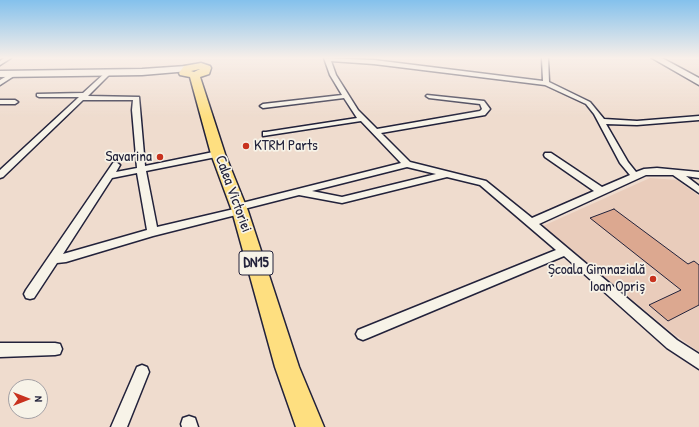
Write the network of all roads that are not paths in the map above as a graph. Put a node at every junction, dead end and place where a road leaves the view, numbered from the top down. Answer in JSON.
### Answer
{"nodes":[{"id":1,"x":103,"y":78,"type":"edge"},
{"id":2,"x":192,"y":78,"type":"edge"},
{"id":3,"x":204,"y":78,"type":"edge"},
{"id":4,"x":335,"y":78,"type":"edge"},
{"id":5,"x":510,"y":78,"type":"edge"},
{"id":6,"x":546,"y":78,"type":"edge"},
{"id":7,"x":546,"y":83,"type":"junction"},
{"id":8,"x":39,"y":96,"type":"dead end"},
{"id":9,"x":83,"y":96,"type":"junction"},
{"id":10,"x":346,"y":96,"type":"junction"},
{"id":11,"x":430,"y":96,"type":"dead end"},
{"id":12,"x":202,"y":98,"type":"junction"},
{"id":13,"x":0,"y":102,"type":"edge"},
{"id":14,"x":15,"y":102,"type":"dead end"},
{"id":15,"x":263,"y":106,"type":"dead end"},
{"id":16,"x":699,"y":118,"type":"edge"},
{"id":17,"x":363,"y":119,"type":"junction"},
{"id":18,"x":601,"y":121,"type":"junction"},
{"id":19,"x":376,"y":132,"type":"junction"},
{"id":20,"x":266,"y":134,"type":"dead end"},
{"id":21,"x":218,"y":154,"type":"junction"},
{"id":22,"x":548,"y":155,"type":"dead end"},
{"id":23,"x":407,"y":164,"type":"junction"},
{"id":24,"x":116,"y":165,"type":"dead end"},
{"id":25,"x":141,"y":170,"type":"junction"},
{"id":26,"x":450,"y":173,"type":"junction"},
{"id":27,"x":676,"y":174,"type":"junction"},
{"id":28,"x":0,"y":175,"type":"edge"},
{"id":29,"x":699,"y":175,"type":"edge"},
{"id":30,"x":110,"y":176,"type":"junction"},
{"id":31,"x":635,"y":176,"type":"junction"},
{"id":32,"x":699,"y":190,"type":"edge"},
{"id":33,"x":601,"y":191,"type":"junction"},
{"id":34,"x":297,"y":192,"type":"junction"},
{"id":35,"x":239,"y":209,"type":"junction"},
{"id":36,"x":530,"y":223,"type":"junction"},
{"id":37,"x":153,"y":232,"type":"junction"},
{"id":38,"x":565,"y":251,"type":"junction"},
{"id":39,"x":54,"y":259,"type":"junction"},
{"id":40,"x":30,"y":294,"type":"dead end"},
{"id":41,"x":364,"y":334,"type":"dead end"},
{"id":42,"x":55,"y":349,"type":"dead end"},
{"id":43,"x":0,"y":350,"type":"edge"},
{"id":44,"x":699,"y":362,"type":"edge"},
{"id":45,"x":142,"y":372,"type":"dead end"},
{"id":46,"x":120,"y":427,"type":"edge"},
{"id":47,"x":310,"y":427,"type":"edge"}],
"edges":[{"from":1,"to":9,"type":"street"},
{"from":2,"to":12,"type":"main road","name":"Calea Victoriei","number":"DN15"},
{"from":3,"to":12,"type":"main road","name":"Calea Victoriei","number":"DN15"},
{"from":4,"to":10,"type":"street"},
{"from":5,"to":7,"type":"street"},
{"from":6,"to":7,"type":"street"},
{"from":7,"to":18,"type":"street"},
{"from":8,"to":9,"type":"street"},
{"from":9,"to":25,"type":"street"},
{"from":9,"to":28,"type":"street"},
{"from":10,"to":15,"type":"street"},
{"from":10,"to":17,"type":"street"},
{"from":11,"to":19,"type":"street"},
{"from":12,"to":21,"type":"main road","name":"Calea Victoriei","number":"DN15"},
{"from":13,"to":14,"type":"street"},
{"from":16,"to":18,"type":"street"},
{"from":17,"to":19,"type":"street"},
{"from":17,"to":20,"type":"street"},
{"from":18,"to":31,"type":"street"},
{"from":19,"to":23,"type":"street"},
{"from":21,"to":25,"type":"street"},
{"from":21,"to":35,"type":"main road","name":"Calea Victoriei","number":"DN15"},
{"from":22,"to":33,"type":"street"},
{"from":23,"to":26,"type":"street"},
{"from":23,"to":34,"type":"street"},
{"from":24,"to":30,"type":"street"},
{"from":25,"to":30,"type":"street"},
{"from":25,"to":37,"type":"street"},
{"from":26,"to":34,"type":"street"},
{"from":26,"to":36,"type":"street"},
{"from":27,"to":29,"type":"street"},
{"from":27,"to":31,"type":"street"},
{"from":27,"to":32,"type":"street"},
{"from":30,"to":39,"type":"street"},
{"from":31,"to":33,"type":"street"},
{"from":33,"to":36,"type":"street"},
{"from":34,"to":35,"type":"street"},
{"from":35,"to":37,"type":"street"},
{"from":35,"to":47,"type":"main road","name":"Calea Victoriei","number":"DN15"},
{"from":36,"to":38,"type":"street"},
{"from":37,"to":39,"type":"street"},
{"from":38,"to":41,"type":"street"},
{"from":38,"to":44,"type":"street"},
{"from":39,"to":40,"type":"street"},
{"from":42,"to":43,"type":"street"},
{"from":45,"to":46,"type":"street"}]}
